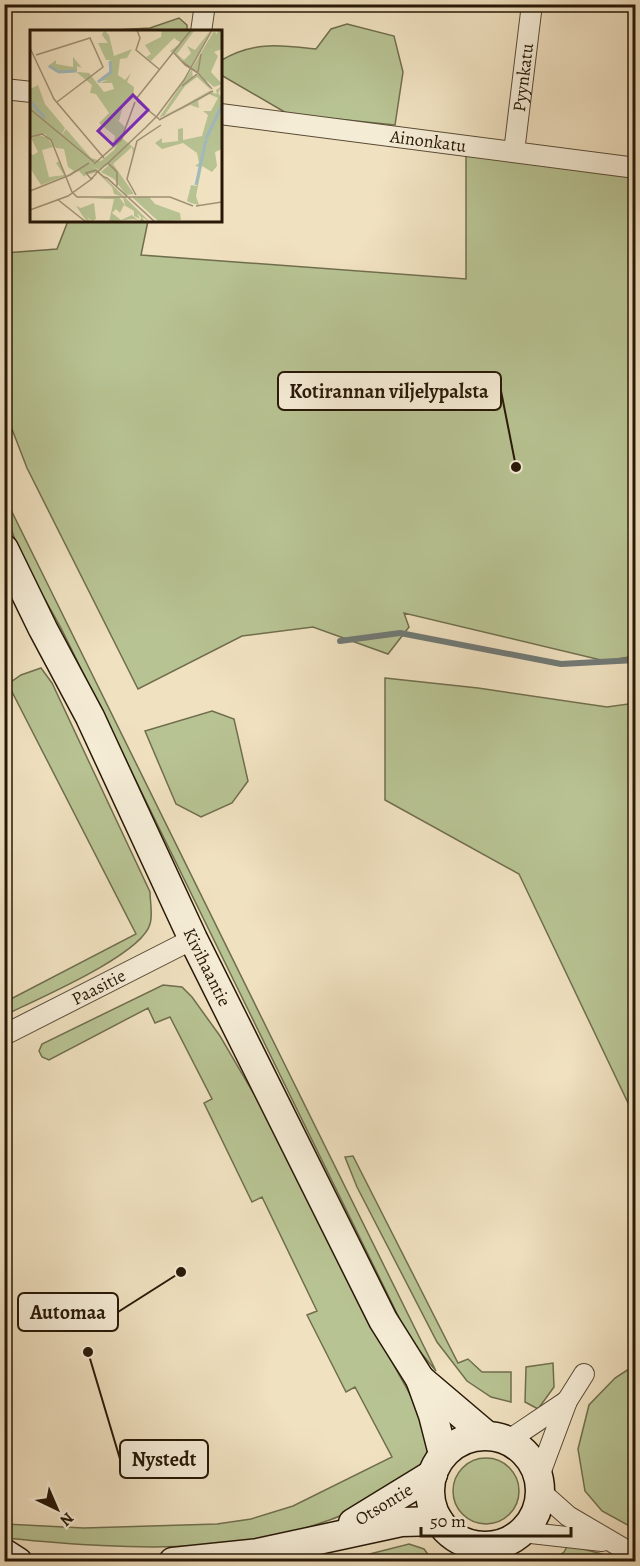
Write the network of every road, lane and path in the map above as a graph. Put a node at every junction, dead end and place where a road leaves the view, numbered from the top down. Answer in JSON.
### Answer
{"nodes":[{"id":1,"x":205,"y":4,"type":"edge"},
{"id":2,"x":532,"y":4,"type":"edge"},
{"id":3,"x":201,"y":30,"type":"edge"},
{"id":4,"x":4,"y":89,"type":"edge"},
{"id":5,"x":30,"y":92,"type":"edge"},
{"id":6,"x":222,"y":114,"type":"edge"},
{"id":7,"x":514,"y":152,"type":"junction"},
{"id":8,"x":636,"y":168,"type":"edge"},
{"id":9,"x":4,"y":549,"type":"edge"},
{"id":10,"x":193,"y":939,"type":"junction"},
{"id":11,"x":4,"y":1035,"type":"edge"},
{"id":12,"x":584,"y":1374,"type":"dead end"},
{"id":13,"x":420,"y":1379,"type":"junction"},
{"id":14,"x":567,"y":1401,"type":"junction"},
{"id":15,"x":497,"y":1438,"type":"junction"},
{"id":16,"x":438,"y":1464,"type":"junction"},
{"id":17,"x":540,"y":1484,"type":"junction"},
{"id":18,"x":335,"y":1534,"type":"junction"},
{"id":19,"x":455,"y":1540,"type":"edge"},
{"id":20,"x":608,"y":1542,"type":"junction"},
{"id":21,"x":510,"y":1545,"type":"edge"},
{"id":22,"x":4,"y":1553,"type":"edge"},
{"id":23,"x":636,"y":1556,"type":"edge"},
{"id":24,"x":18,"y":1562,"type":"edge"},
{"id":25,"x":173,"y":1562,"type":"edge"}],
"edges":[{"from":1,"to":3,"type":"street"},
{"from":2,"to":7,"type":"street","name":"Pyynkatu"},
{"from":4,"to":5,"type":"street"},
{"from":6,"to":7,"type":"street","name":"Ainonkatu"},
{"from":7,"to":8,"type":"street","name":"Ainonkatu"},
{"from":9,"to":10,"type":"main road","name":"Kivihaantie"},
{"from":10,"to":11,"type":"street","name":"Paasitie"},
{"from":10,"to":13,"type":"main road","name":"Kivihaantie"},
{"from":12,"to":14,"type":"street"},
{"from":13,"to":15,"type":"main road","name":"Kivihaantie"},
{"from":13,"to":16,"type":"main road","name":"Kivihaantie"},
{"from":14,"to":15,"type":"street"},
{"from":14,"to":17,"type":"street"},
{"from":15,"to":16,"type":"main road"},
{"from":15,"to":17,"type":"main road"},
{"from":16,"to":18,"type":"main road","name":"Otsontie"},
{"from":16,"to":19,"type":"main road"},
{"from":17,"to":20,"type":"street"},
{"from":17,"to":21,"type":"main road"},
{"from":18,"to":19,"type":"main road","name":"Otsontie"},
{"from":18,"to":25,"type":"main road","name":"Otsontie"},
{"from":19,"to":21,"type":"main road"},
{"from":20,"to":21,"type":"street"},
{"from":20,"to":23,"type":"street"},
{"from":22,"to":24,"type":"main road"}]}
